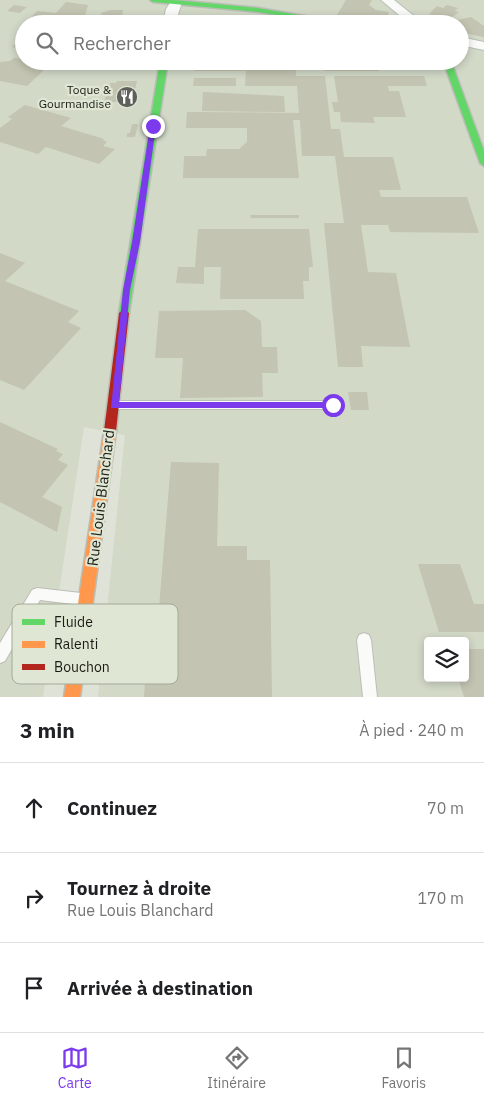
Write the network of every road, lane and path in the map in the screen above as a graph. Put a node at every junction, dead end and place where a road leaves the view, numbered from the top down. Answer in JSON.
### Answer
{"nodes":[{"id":1,"x":153,"y":0,"type":"edge"},
{"id":2,"x":387,"y":0,"type":"edge"},
{"id":3,"x":176,"y":2,"type":"junction"},
{"id":4,"x":171,"y":15,"type":"edge"},
{"id":5,"x":290,"y":15,"type":"edge"},
{"id":6,"x":406,"y":15,"type":"edge"},
{"id":7,"x":469,"y":43,"type":"edge"},
{"id":8,"x":484,"y":46,"type":"edge"},
{"id":9,"x":163,"y":70,"type":"edge"},
{"id":10,"x":450,"y":70,"type":"edge"},
{"id":11,"x":484,"y":163,"type":"edge"},
{"id":12,"x":114,"y":405,"type":"junction"},
{"id":13,"x":333,"y":405,"type":"dead end"},
{"id":14,"x":88,"y":599,"type":"junction"},
{"id":15,"x":31,"y":604,"type":"edge"},
{"id":16,"x":87,"y":604,"type":"edge"},
{"id":17,"x":12,"y":636,"type":"edge"},
{"id":18,"x":364,"y":640,"type":"dead end"},
{"id":19,"x":0,"y":656,"type":"edge"},
{"id":20,"x":74,"y":684,"type":"edge"},
{"id":21,"x":72,"y":697,"type":"edge"},
{"id":22,"x":370,"y":697,"type":"edge"}],
"edges":[{"from":1,"to":3,"type":"street"},
{"from":2,"to":6,"type":"street"},
{"from":3,"to":4,"type":"street"},
{"from":3,"to":5,"type":"street"},
{"from":7,"to":8,"type":"street"},
{"from":9,"to":12,"type":"street","name":"Rue Louis Blanchard"},
{"from":10,"to":11,"type":"street"},
{"from":12,"to":13,"type":"lane"},
{"from":12,"to":14,"type":"street","name":"Rue Louis Blanchard"},
{"from":14,"to":15,"type":"lane"},
{"from":14,"to":16,"type":"street","name":"Rue Louis Blanchard"},
{"from":17,"to":19,"type":"lane"},
{"from":18,"to":22,"type":"lane"},
{"from":20,"to":21,"type":"street","name":"Rue Louis Blanchard"}]}
